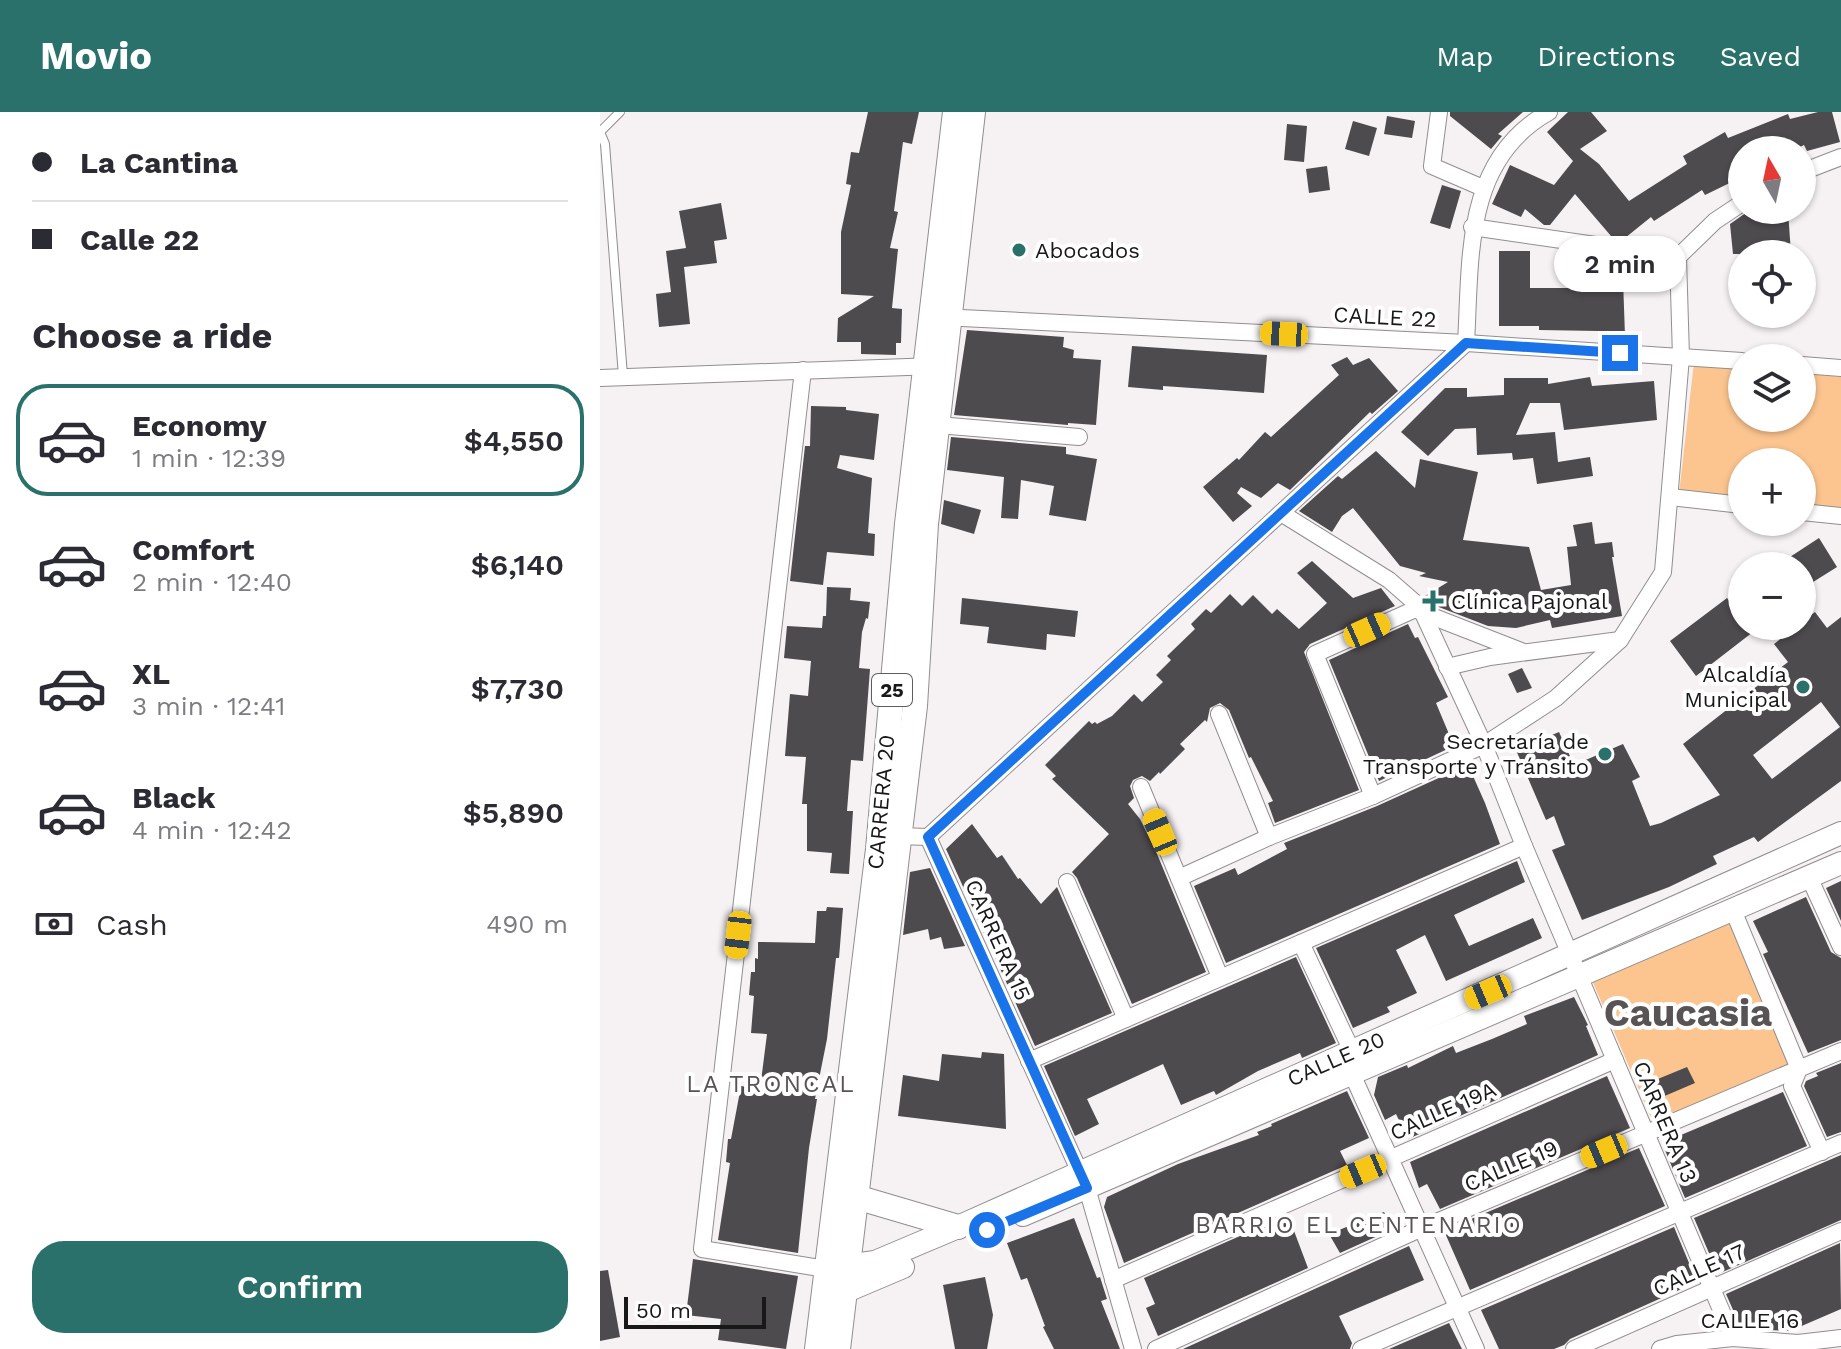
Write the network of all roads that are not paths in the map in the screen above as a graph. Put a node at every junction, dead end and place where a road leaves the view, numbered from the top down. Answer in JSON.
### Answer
{"nodes":[{"id":1,"x":620,"y":112,"type":"edge"},
{"id":2,"x":955,"y":112,"type":"edge"},
{"id":3,"x":973,"y":112,"type":"edge"},
{"id":4,"x":1439,"y":112,"type":"edge"},
{"id":5,"x":1549,"y":112,"type":"edge"},
{"id":6,"x":600,"y":132,"type":"edge"},
{"id":7,"x":1841,"y":157,"type":"edge"},
{"id":8,"x":1816,"y":167,"type":"edge"},
{"id":9,"x":1483,"y":188,"type":"junction"},
{"id":10,"x":1728,"y":212,"type":"edge"},
{"id":11,"x":1472,"y":227,"type":"junction"},
{"id":12,"x":1678,"y":257,"type":"junction"},
{"id":13,"x":940,"y":317,"type":"junction"},
{"id":14,"x":1466,"y":343,"type":"junction"},
{"id":15,"x":1681,"y":357,"type":"junction"},
{"id":16,"x":1728,"y":360,"type":"edge"},
{"id":17,"x":935,"y":366,"type":"junction"},
{"id":18,"x":1816,"y":366,"type":"edge"},
{"id":19,"x":1841,"y":368,"type":"edge"},
{"id":20,"x":803,"y":370,"type":"junction"},
{"id":21,"x":623,"y":376,"type":"junction"},
{"id":22,"x":600,"y":378,"type":"edge"},
{"id":23,"x":938,"y":425,"type":"junction"},
{"id":24,"x":1079,"y":437,"type":"dead end"},
{"id":25,"x":1670,"y":497,"type":"junction"},
{"id":26,"x":1728,"y":503,"type":"edge"},
{"id":27,"x":1281,"y":513,"type":"junction"},
{"id":28,"x":1816,"y":513,"type":"edge"},
{"id":29,"x":1841,"y":516,"type":"edge"},
{"id":30,"x":1421,"y":609,"type":"junction"},
{"id":31,"x":1620,"y":640,"type":"junction"},
{"id":32,"x":1526,"y":653,"type":"junction"},
{"id":33,"x":1447,"y":667,"type":"junction"},
{"id":34,"x":1219,"y":714,"type":"dead end"},
{"id":35,"x":1484,"y":745,"type":"junction"},
{"id":36,"x":1141,"y":787,"type":"dead end"},
{"id":37,"x":1373,"y":796,"type":"junction"},
{"id":38,"x":1841,"y":833,"type":"edge"},
{"id":39,"x":899,"y":836,"type":"junction"},
{"id":40,"x":928,"y":837,"type":"junction"},
{"id":41,"x":1269,"y":837,"type":"junction"},
{"id":42,"x":1524,"y":846,"type":"junction"},
{"id":43,"x":1841,"y":863,"type":"edge"},
{"id":44,"x":1809,"y":877,"type":"junction"},
{"id":45,"x":1179,"y":878,"type":"junction"},
{"id":46,"x":1067,"y":882,"type":"dead end"},
{"id":47,"x":1733,"y":910,"type":"junction"},
{"id":48,"x":1301,"y":943,"type":"junction"},
{"id":49,"x":1841,"y":947,"type":"edge"},
{"id":50,"x":1575,"y":966,"type":"junction"},
{"id":51,"x":1220,"y":977,"type":"junction"},
{"id":52,"x":1126,"y":1019,"type":"junction"},
{"id":53,"x":1841,"y":1051,"type":"edge"},
{"id":54,"x":1615,"y":1060,"type":"junction"},
{"id":55,"x":1029,"y":1061,"type":"junction"},
{"id":56,"x":1351,"y":1063,"type":"junction"},
{"id":57,"x":1799,"y":1069,"type":"junction"},
{"id":58,"x":1646,"y":1133,"type":"junction"},
{"id":59,"x":1841,"y":1143,"type":"edge"},
{"id":60,"x":1822,"y":1152,"type":"junction"},
{"id":61,"x":1391,"y":1159,"type":"junction"},
{"id":62,"x":1083,"y":1181,"type":"junction"},
{"id":63,"x":856,"y":1197,"type":"junction"},
{"id":64,"x":1679,"y":1211,"type":"junction"},
{"id":65,"x":958,"y":1227,"type":"junction"},
{"id":66,"x":1422,"y":1228,"type":"junction"},
{"id":67,"x":1841,"y":1231,"type":"edge"},
{"id":68,"x":835,"y":1280,"type":"junction"},
{"id":69,"x":1113,"y":1280,"type":"junction"},
{"id":70,"x":1712,"y":1289,"type":"junction"},
{"id":71,"x":1457,"y":1307,"type":"junction"},
{"id":72,"x":1733,"y":1338,"type":"junction"},
{"id":73,"x":1841,"y":1338,"type":"edge"},
{"id":74,"x":817,"y":1349,"type":"edge"},
{"id":75,"x":838,"y":1349,"type":"edge"},
{"id":76,"x":1133,"y":1349,"type":"edge"},
{"id":77,"x":1156,"y":1349,"type":"edge"},
{"id":78,"x":1361,"y":1349,"type":"edge"},
{"id":79,"x":1476,"y":1349,"type":"edge"},
{"id":80,"x":1574,"y":1349,"type":"edge"},
{"id":81,"x":1660,"y":1349,"type":"edge"}],
"edges":[{"from":1,"to":6,"type":"lane"},
{"from":2,"to":13,"type":"main road","name":"CARRERA 20","number":"25"},
{"from":3,"to":13,"type":"main road","name":"CARRERA 20","number":"25"},
{"from":4,"to":9,"type":"street"},
{"from":5,"to":9,"type":"street"},
{"from":6,"to":21,"type":"lane"},
{"from":7,"to":8,"type":"street"},
{"from":9,"to":11,"type":"street"},
{"from":10,"to":12,"type":"street"},
{"from":11,"to":12,"type":"street"},
{"from":11,"to":14,"type":"street"},
{"from":12,"to":15,"type":"street"},
{"from":13,"to":14,"type":"street","name":"CALLE 22"},
{"from":13,"to":17,"type":"main road","name":"CARRERA 20","number":"25"},
{"from":14,"to":15,"type":"street","name":"CALLE 22"},
{"from":14,"to":27,"type":"street"},
{"from":15,"to":16,"type":"street","name":"CALLE 22"},
{"from":15,"to":25,"type":"street"},
{"from":17,"to":20,"type":"street"},
{"from":17,"to":23,"type":"main road","name":"CARRERA 20","number":"25"},
{"from":17,"to":68,"type":"main road","name":"CARRERA 20","number":"25"},
{"from":18,"to":19,"type":"street"},
{"from":20,"to":21,"type":"street"},
{"from":20,"to":68,"type":"street"},
{"from":21,"to":22,"type":"street"},
{"from":23,"to":24,"type":"street"},
{"from":23,"to":39,"type":"main road","name":"CARRERA 20","number":"25"},
{"from":25,"to":26,"type":"street"},
{"from":25,"to":31,"type":"street"},
{"from":27,"to":30,"type":"street"},
{"from":27,"to":40,"type":"street"},
{"from":28,"to":29,"type":"street"},
{"from":30,"to":32,"type":"street"},
{"from":30,"to":33,"type":"street","name":"CARRERA 13"},
{"from":30,"to":37,"type":"street"},
{"from":31,"to":32,"type":"street"},
{"from":31,"to":35,"type":"street"},
{"from":32,"to":33,"type":"street"},
{"from":33,"to":35,"type":"street","name":"CARRERA 13"},
{"from":34,"to":41,"type":"street"},
{"from":35,"to":37,"type":"street"},
{"from":35,"to":42,"type":"street","name":"CARRERA 13"},
{"from":36,"to":45,"type":"street"},
{"from":37,"to":41,"type":"street"},
{"from":38,"to":50,"type":"street","name":"CALLE 20"},
{"from":39,"to":40,"type":"street"},
{"from":39,"to":63,"type":"main road","name":"CARRERA 20","number":"25"},
{"from":40,"to":55,"type":"street","name":"CARRERA 15"},
{"from":41,"to":45,"type":"street"},
{"from":42,"to":48,"type":"street"},
{"from":42,"to":50,"type":"street","name":"CARRERA 13"},
{"from":43,"to":44,"type":"street","name":"CALLE 20"},
{"from":44,"to":47,"type":"street","name":"CALLE 20"},
{"from":44,"to":49,"type":"street"},
{"from":45,"to":51,"type":"street"},
{"from":46,"to":52,"type":"street"},
{"from":47,"to":50,"type":"street","name":"CALLE 20"},
{"from":47,"to":57,"type":"street"},
{"from":48,"to":51,"type":"street"},
{"from":48,"to":56,"type":"street"},
{"from":50,"to":54,"type":"street","name":"CARRERA 13"},
{"from":50,"to":56,"type":"street","name":"CALLE 20"},
{"from":51,"to":52,"type":"street"},
{"from":52,"to":55,"type":"street"},
{"from":53,"to":57,"type":"street","name":"CALLE 19"},
{"from":54,"to":58,"type":"street","name":"CARRERA 13"},
{"from":54,"to":61,"type":"street","name":"CALLE 19A"},
{"from":55,"to":62,"type":"street","name":"CARRERA 15"},
{"from":56,"to":61,"type":"street"},
{"from":56,"to":62,"type":"street","name":"CALLE 20"},
{"from":57,"to":58,"type":"street","name":"CALLE 19"},
{"from":57,"to":60,"type":"street"},
{"from":58,"to":64,"type":"street","name":"CARRERA 13"},
{"from":58,"to":66,"type":"street","name":"CALLE 19"},
{"from":59,"to":60,"type":"street"},
{"from":60,"to":64,"type":"street"},
{"from":61,"to":66,"type":"street"},
{"from":61,"to":69,"type":"street","name":"CALLE 19A"},
{"from":62,"to":65,"type":"street","name":"CALLE 20"},
{"from":62,"to":68,"type":"street","name":"CALLE 20"},
{"from":62,"to":69,"type":"street"},
{"from":63,"to":65,"type":"main road"},
{"from":63,"to":68,"type":"main road","name":"CARRERA 20","number":"25"},
{"from":64,"to":70,"type":"street","name":"CARRERA 13"},
{"from":64,"to":71,"type":"street"},
{"from":65,"to":68,"type":"street","name":"CALLE 20"},
{"from":66,"to":71,"type":"street"},
{"from":66,"to":77,"type":"street","name":"CALLE 19"},
{"from":67,"to":70,"type":"street","name":"CALLE 17"},
{"from":68,"to":74,"type":"main road","name":"CARRERA 20","number":"25"},
{"from":68,"to":75,"type":"main road","name":"CARRERA 20","number":"25"},
{"from":69,"to":76,"type":"street"},
{"from":70,"to":72,"type":"street","name":"CARRERA 13"},
{"from":70,"to":80,"type":"street","name":"CALLE 17"},
{"from":71,"to":78,"type":"street"},
{"from":71,"to":79,"type":"street"},
{"from":72,"to":73,"type":"street","name":"CALLE 16"},
{"from":72,"to":81,"type":"street","name":"CALLE 16"}]}
